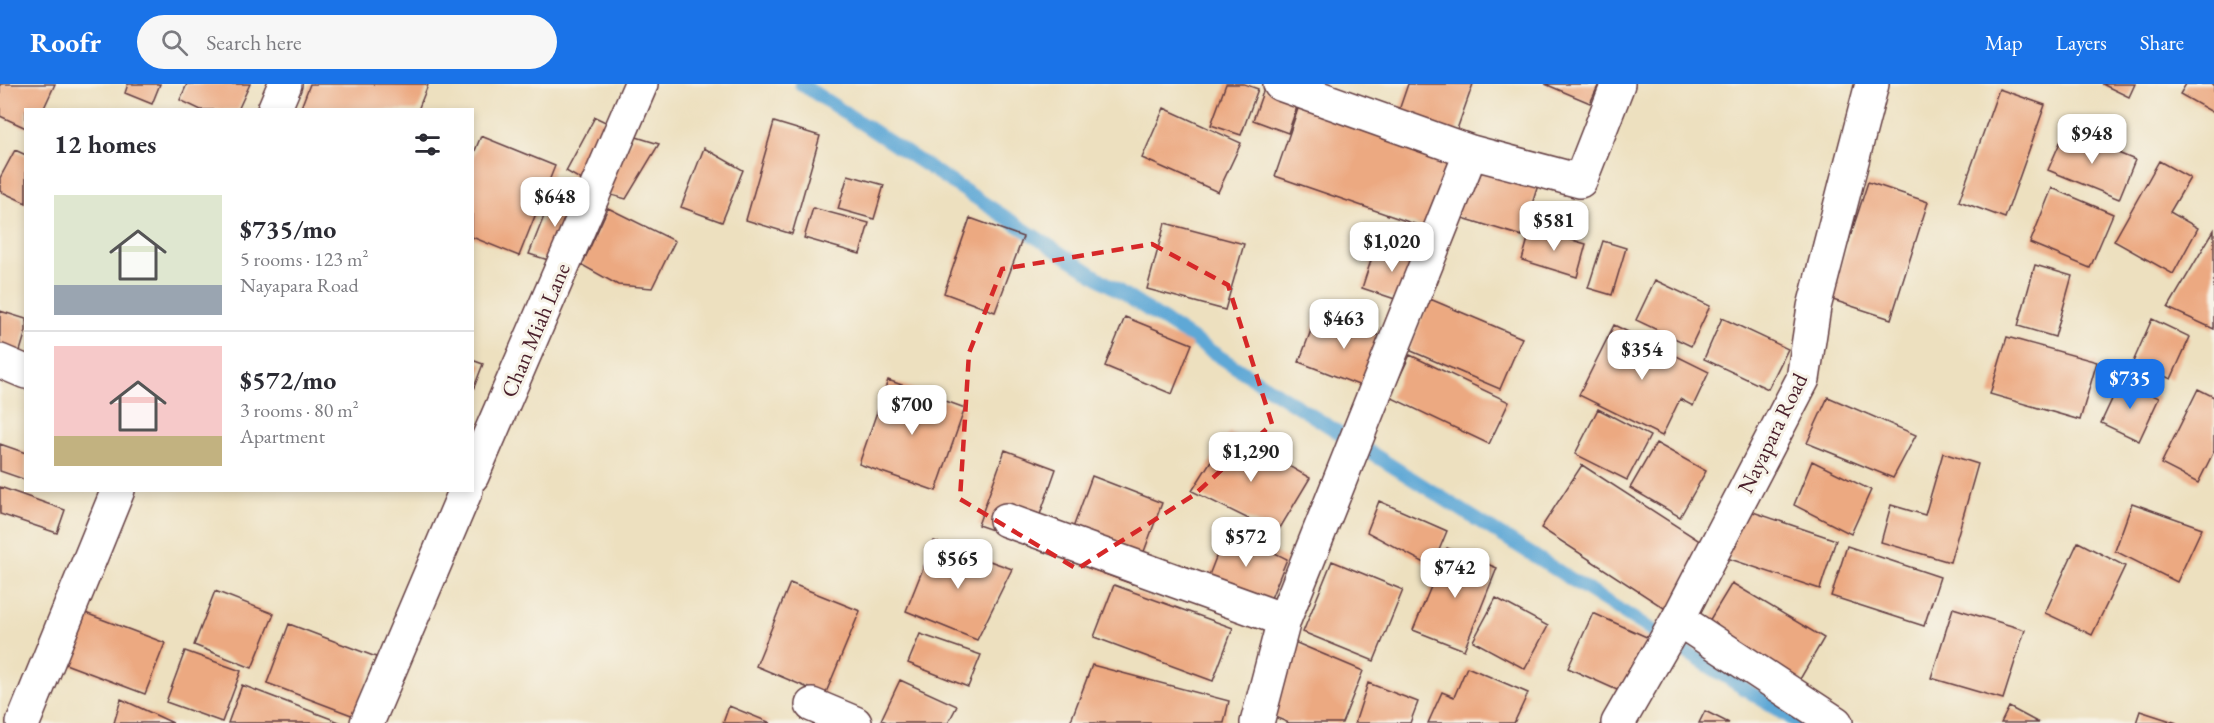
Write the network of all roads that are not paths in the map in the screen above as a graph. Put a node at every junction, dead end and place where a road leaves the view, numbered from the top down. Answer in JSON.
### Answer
{"nodes":[{"id":1,"x":285,"y":84,"type":"edge"},
{"id":2,"x":640,"y":84,"type":"edge"},
{"id":3,"x":1280,"y":84,"type":"edge"},
{"id":4,"x":1618,"y":84,"type":"edge"},
{"id":5,"x":1872,"y":84,"type":"edge"},
{"id":6,"x":275,"y":108,"type":"edge"},
{"id":7,"x":1471,"y":152,"type":"junction"},
{"id":8,"x":0,"y":361,"type":"edge"},
{"id":9,"x":24,"y":371,"type":"edge"},
{"id":10,"x":474,"y":471,"type":"edge"},
{"id":11,"x":117,"y":492,"type":"edge"},
{"id":12,"x":465,"y":492,"type":"edge"},
{"id":13,"x":1006,"y":520,"type":"dead end"},
{"id":14,"x":1284,"y":620,"type":"junction"},
{"id":15,"x":1678,"y":620,"type":"junction"},
{"id":16,"x":812,"y":705,"type":"dead end"},
{"id":17,"x":23,"y":723,"type":"edge"},
{"id":18,"x":367,"y":723,"type":"edge"},
{"id":19,"x":855,"y":723,"type":"edge"},
{"id":20,"x":1257,"y":723,"type":"edge"},
{"id":21,"x":1618,"y":723,"type":"edge"},
{"id":22,"x":1836,"y":723,"type":"edge"}],
"edges":[{"from":1,"to":6,"type":"street"},
{"from":2,"to":10,"type":"street","name":"Chan Miah Lane"},
{"from":3,"to":7,"type":"street"},
{"from":4,"to":7,"type":"street"},
{"from":5,"to":15,"type":"street","name":"Nayapara Road"},
{"from":7,"to":14,"type":"street"},
{"from":8,"to":9,"type":"street"},
{"from":11,"to":17,"type":"street"},
{"from":12,"to":18,"type":"street"},
{"from":13,"to":14,"type":"street"},
{"from":14,"to":20,"type":"street"},
{"from":15,"to":21,"type":"street","name":"Nayapara Road"},
{"from":15,"to":22,"type":"street"},
{"from":16,"to":19,"type":"street"}]}
